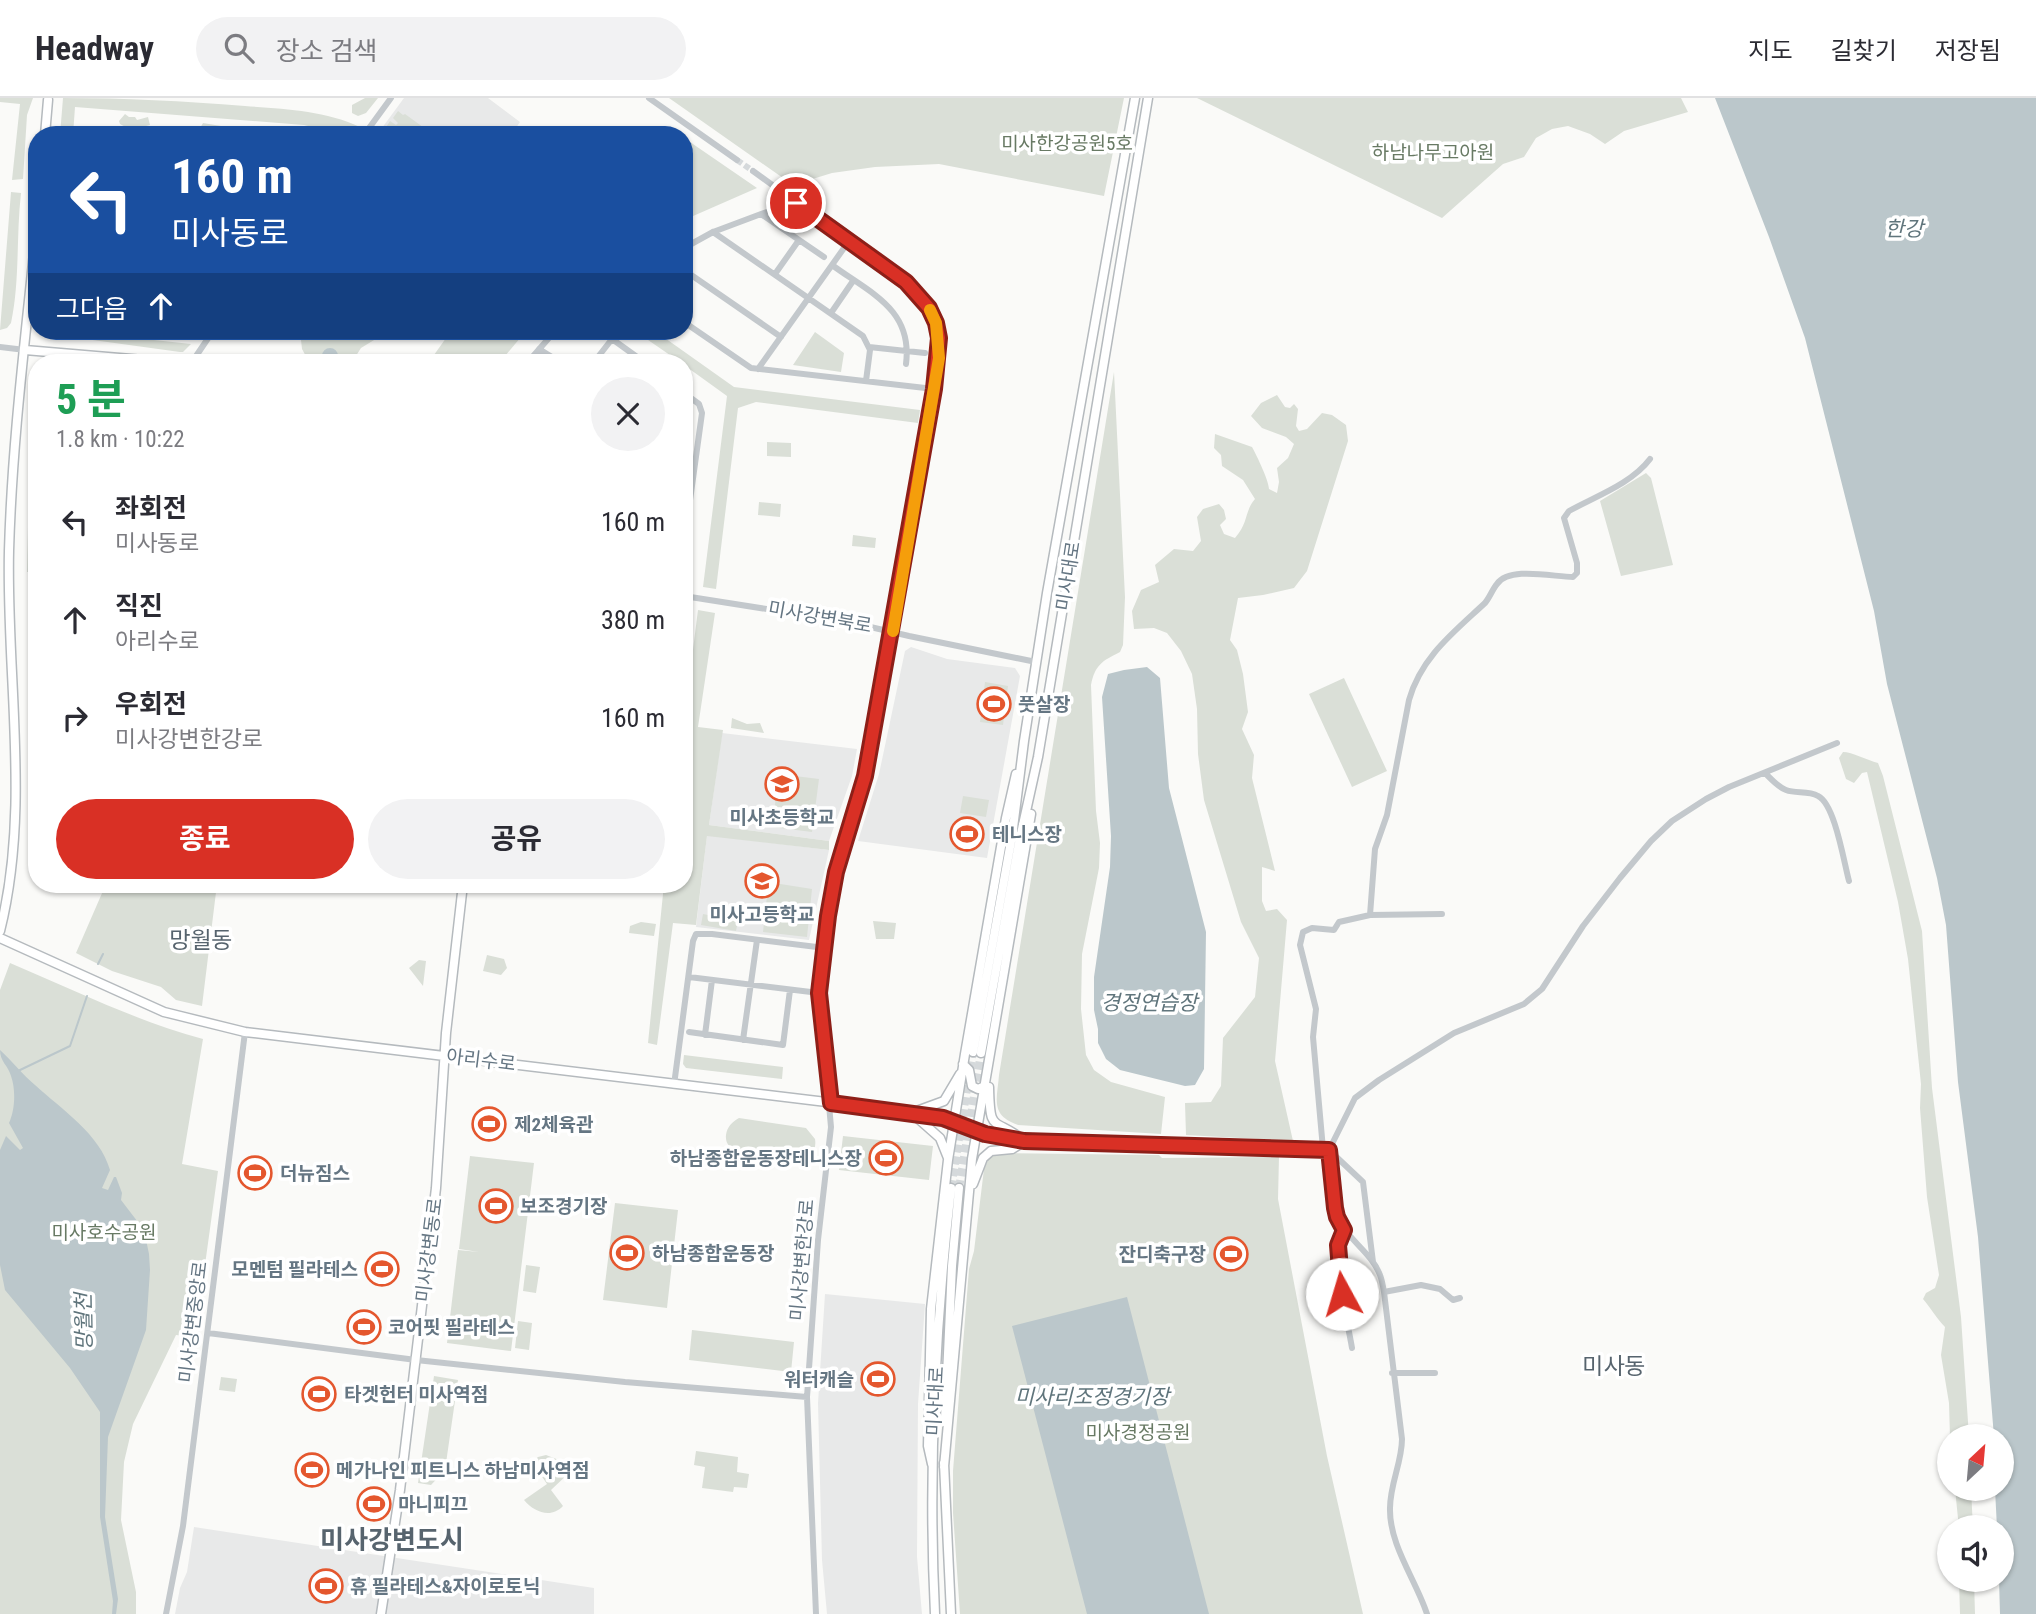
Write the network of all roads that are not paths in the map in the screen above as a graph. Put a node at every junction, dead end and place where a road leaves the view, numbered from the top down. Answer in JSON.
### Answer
{"nodes":[{"id":1,"x":391,"y":98,"type":"edge"},
{"id":2,"x":649,"y":98,"type":"edge"},
{"id":3,"x":1135,"y":98,"type":"edge"},
{"id":4,"x":1148,"y":98,"type":"edge"},
{"id":5,"x":48,"y":100,"type":"edge"},
{"id":6,"x":46,"y":126,"type":"edge"},
{"id":7,"x":371,"y":126,"type":"edge"},
{"id":8,"x":689,"y":126,"type":"edge"},
{"id":9,"x":693,"y":129,"type":"edge"},
{"id":10,"x":737,"y":160,"type":"tunnel mouth"},
{"id":11,"x":753,"y":171,"type":"tunnel mouth"},
{"id":12,"x":779,"y":208,"type":"dead end"},
{"id":13,"x":761,"y":214,"type":"junction"},
{"id":14,"x":713,"y":232,"type":"junction"},
{"id":15,"x":799,"y":240,"type":"junction"},
{"id":16,"x":849,"y":241,"type":"junction"},
{"id":17,"x":693,"y":242,"type":"edge"},
{"id":18,"x":824,"y":257,"type":"dead end"},
{"id":19,"x":832,"y":265,"type":"junction"},
{"id":20,"x":775,"y":274,"type":"junction"},
{"id":21,"x":693,"y":276,"type":"edge"},
{"id":22,"x":853,"y":281,"type":"junction"},
{"id":23,"x":809,"y":298,"type":"junction"},
{"id":24,"x":831,"y":313,"type":"junction"},
{"id":25,"x":28,"y":318,"type":"edge"},
{"id":26,"x":693,"y":328,"type":"edge"},
{"id":27,"x":781,"y":337,"type":"junction"},
{"id":28,"x":547,"y":340,"type":"edge"},
{"id":29,"x":614,"y":340,"type":"edge"},
{"id":30,"x":0,"y":347,"type":"edge"},
{"id":31,"x":869,"y":347,"type":"junction"},
{"id":32,"x":539,"y":349,"type":"junction"},
{"id":33,"x":25,"y":350,"type":"junction"},
{"id":34,"x":908,"y":351,"type":"junction"},
{"id":35,"x":925,"y":353,"type":"dead end"},
{"id":36,"x":72,"y":354,"type":"edge"},
{"id":37,"x":535,"y":354,"type":"edge"},
{"id":38,"x":547,"y":354,"type":"edge"},
{"id":39,"x":630,"y":354,"type":"edge"},
{"id":40,"x":906,"y":364,"type":"dead end"},
{"id":41,"x":758,"y":369,"type":"junction"},
{"id":42,"x":866,"y":380,"type":"junction"},
{"id":43,"x":934,"y":389,"type":"junction"},
{"id":44,"x":693,"y":400,"type":"edge"},
{"id":45,"x":1650,"y":459,"type":"dead end"},
{"id":46,"x":693,"y":461,"type":"edge"},
{"id":47,"x":693,"y":597,"type":"edge"},
{"id":48,"x":10,"y":619,"type":"junction"},
{"id":49,"x":0,"y":620,"type":"edge"},
{"id":50,"x":892,"y":631,"type":"junction"},
{"id":51,"x":1036,"y":662,"type":"junction"},
{"id":52,"x":1836,"y":743,"type":"dead end"},
{"id":53,"x":1023,"y":751,"type":"junction"},
{"id":54,"x":1038,"y":757,"type":"junction"},
{"id":55,"x":1765,"y":773,"type":"junction"},
{"id":56,"x":1849,"y":881,"type":"dead end"},
{"id":57,"x":462,"y":893,"type":"edge"},
{"id":58,"x":1442,"y":914,"type":"dead end"},
{"id":59,"x":1370,"y":915,"type":"junction"},
{"id":60,"x":0,"y":931,"type":"edge"},
{"id":61,"x":0,"y":938,"type":"edge"},
{"id":62,"x":757,"y":940,"type":"junction"},
{"id":63,"x":825,"y":948,"type":"junction"},
{"id":64,"x":689,"y":977,"type":"junction"},
{"id":65,"x":712,"y":980,"type":"junction"},
{"id":66,"x":751,"y":984,"type":"junction"},
{"id":67,"x":790,"y":990,"type":"junction"},
{"id":68,"x":819,"y":993,"type":"junction"},
{"id":69,"x":245,"y":1032,"type":"junction"},
{"id":70,"x":689,"y":1032,"type":"dead end"},
{"id":71,"x":705,"y":1035,"type":"junction"},
{"id":72,"x":743,"y":1040,"type":"junction"},
{"id":73,"x":445,"y":1055,"type":"junction"},
{"id":74,"x":962,"y":1068,"type":"junction"},
{"id":75,"x":987,"y":1073,"type":"junction"},
{"id":76,"x":674,"y":1085,"type":"junction"},
{"id":77,"x":985,"y":1086,"type":"junction"},
{"id":78,"x":831,"y":1103,"type":"junction"},
{"id":79,"x":912,"y":1113,"type":"junction"},
{"id":80,"x":954,"y":1122,"type":"junction"},
{"id":81,"x":976,"y":1130,"type":"junction"},
{"id":82,"x":1024,"y":1141,"type":"junction"},
{"id":83,"x":1326,"y":1150,"type":"junction"},
{"id":84,"x":948,"y":1160,"type":"junction"},
{"id":85,"x":952,"y":1188,"type":"junction"},
{"id":86,"x":971,"y":1190,"type":"junction"},
{"id":87,"x":1344,"y":1230,"type":"junction"},
{"id":88,"x":1373,"y":1262,"type":"junction"},
{"id":89,"x":1384,"y":1292,"type":"junction"},
{"id":90,"x":1460,"y":1298,"type":"dead end"},
{"id":91,"x":208,"y":1333,"type":"junction"},
{"id":92,"x":1352,"y":1348,"type":"dead end"},
{"id":93,"x":416,"y":1360,"type":"junction"},
{"id":94,"x":1392,"y":1373,"type":"junction"},
{"id":95,"x":1435,"y":1373,"type":"dead end"},
{"id":96,"x":807,"y":1397,"type":"junction"},
{"id":97,"x":944,"y":1466,"type":"junction"},
{"id":98,"x":166,"y":1614,"type":"edge"},
{"id":99,"x":381,"y":1614,"type":"edge"},
{"id":100,"x":816,"y":1614,"type":"edge"},
{"id":101,"x":935,"y":1614,"type":"edge"},
{"id":102,"x":951,"y":1614,"type":"edge"},
{"id":103,"x":1427,"y":1614,"type":"edge"}],
"edges":[{"from":1,"to":7,"type":"street"},
{"from":2,"to":8,"type":"street"},
{"from":3,"to":51,"type":"main road","name":"미사대로"},
{"from":4,"to":54,"type":"main road","name":"미사대로"},
{"from":5,"to":6,"type":"main road"},
{"from":9,"to":10,"type":"street"},
{"from":11,"to":16,"type":"street","name":"미사강변한강로"},
{"from":12,"to":13,"type":"street"},
{"from":13,"to":14,"type":"street"},
{"from":13,"to":15,"type":"street"},
{"from":14,"to":17,"type":"street"},
{"from":14,"to":20,"type":"street"},
{"from":15,"to":18,"type":"street"},
{"from":15,"to":20,"type":"street"},
{"from":16,"to":19,"type":"street"},
{"from":16,"to":43,"type":"street","name":"미사강변한강로"},
{"from":19,"to":22,"type":"street"},
{"from":19,"to":23,"type":"street"},
{"from":20,"to":23,"type":"street"},
{"from":21,"to":27,"type":"street"},
{"from":22,"to":24,"type":"street"},
{"from":22,"to":34,"type":"street"},
{"from":23,"to":24,"type":"street"},
{"from":23,"to":27,"type":"street"},
{"from":24,"to":31,"type":"street"},
{"from":25,"to":33,"type":"main road"},
{"from":26,"to":41,"type":"street"},
{"from":27,"to":41,"type":"street"},
{"from":28,"to":32,"type":"street"},
{"from":29,"to":39,"type":"street"},
{"from":30,"to":33,"type":"street"},
{"from":31,"to":34,"type":"street"},
{"from":31,"to":42,"type":"street"},
{"from":32,"to":37,"type":"street"},
{"from":32,"to":38,"type":"street"},
{"from":33,"to":36,"type":"main road"},
{"from":33,"to":48,"type":"main road"},
{"from":34,"to":35,"type":"street"},
{"from":34,"to":40,"type":"street"},
{"from":41,"to":42,"type":"street"},
{"from":42,"to":43,"type":"street"},
{"from":43,"to":50,"type":"street","name":"미사강변한강로"},
{"from":44,"to":46,"type":"street"},
{"from":45,"to":59,"type":"street"},
{"from":47,"to":50,"type":"street","name":"미사강변북로"},
{"from":48,"to":49,"type":"street"},
{"from":48,"to":60,"type":"main road"},
{"from":50,"to":51,"type":"street","name":"미사강변북로"},
{"from":50,"to":63,"type":"street","name":"미사강변한강로"},
{"from":51,"to":53,"type":"main road","name":"미사대로"},
{"from":52,"to":55,"type":"street"},
{"from":53,"to":54,"type":"main road","name":"미사대로"},
{"from":53,"to":74,"type":"main road"},
{"from":54,"to":75,"type":"main road"},
{"from":55,"to":56,"type":"street"},
{"from":55,"to":83,"type":"street"},
{"from":57,"to":73,"type":"main road","name":"미사강변동로"},
{"from":58,"to":59,"type":"street"},
{"from":59,"to":83,"type":"street"},
{"from":61,"to":69,"type":"main road","name":"아리수로"},
{"from":62,"to":63,"type":"street"},
{"from":62,"to":64,"type":"street"},
{"from":62,"to":66,"type":"street"},
{"from":63,"to":68,"type":"street","name":"미사강변한강로"},
{"from":64,"to":65,"type":"street"},
{"from":64,"to":76,"type":"street"},
{"from":65,"to":66,"type":"street"},
{"from":65,"to":71,"type":"street"},
{"from":66,"to":67,"type":"street"},
{"from":66,"to":72,"type":"street"},
{"from":67,"to":68,"type":"street"},
{"from":67,"to":72,"type":"street"},
{"from":68,"to":78,"type":"street","name":"미사강변한강로"},
{"from":69,"to":73,"type":"main road","name":"아리수로"},
{"from":69,"to":91,"type":"street","name":"미사강변중앙로"},
{"from":70,"to":71,"type":"street"},
{"from":71,"to":72,"type":"street"},
{"from":73,"to":76,"type":"main road","name":"아리수로"},
{"from":73,"to":93,"type":"main road","name":"미사강변동로"},
{"from":74,"to":77,"type":"main road"},
{"from":74,"to":79,"type":"main road"},
{"from":74,"to":80,"type":"main road"},
{"from":75,"to":77,"type":"main road"},
{"from":75,"to":82,"type":"main road"},
{"from":76,"to":78,"type":"main road","name":"아리수로"},
{"from":77,"to":81,"type":"main road"},
{"from":78,"to":79,"type":"main road","name":"아리수로"},
{"from":78,"to":96,"type":"street","name":"미사강변한강로"},
{"from":79,"to":80,"type":"main road","name":"아리수로"},
{"from":79,"to":84,"type":"main road"},
{"from":80,"to":81,"type":"main road","name":"아리수로"},
{"from":80,"to":84,"type":"main road"},
{"from":81,"to":82,"type":"street"},
{"from":81,"to":86,"type":"main road"},
{"from":82,"to":83,"type":"street"},
{"from":82,"to":86,"type":"main road"},
{"from":83,"to":87,"type":"street"},
{"from":83,"to":88,"type":"street"},
{"from":84,"to":85,"type":"main road"},
{"from":85,"to":86,"type":"main road"},
{"from":85,"to":97,"type":"main road","name":"미사대로"},
{"from":85,"to":101,"type":"main road","name":"미사대로"},
{"from":86,"to":97,"type":"main road"},
{"from":87,"to":88,"type":"street"},
{"from":87,"to":92,"type":"street"},
{"from":88,"to":89,"type":"street"},
{"from":89,"to":90,"type":"street"},
{"from":89,"to":94,"type":"street"},
{"from":91,"to":93,"type":"street"},
{"from":91,"to":98,"type":"street","name":"미사강변중앙로"},
{"from":93,"to":96,"type":"street"},
{"from":93,"to":99,"type":"main road","name":"미사강변동로"},
{"from":94,"to":95,"type":"street"},
{"from":94,"to":103,"type":"street"},
{"from":96,"to":100,"type":"street","name":"미사강변한강로"},
{"from":97,"to":102,"type":"main road","name":"미사대로"}]}
